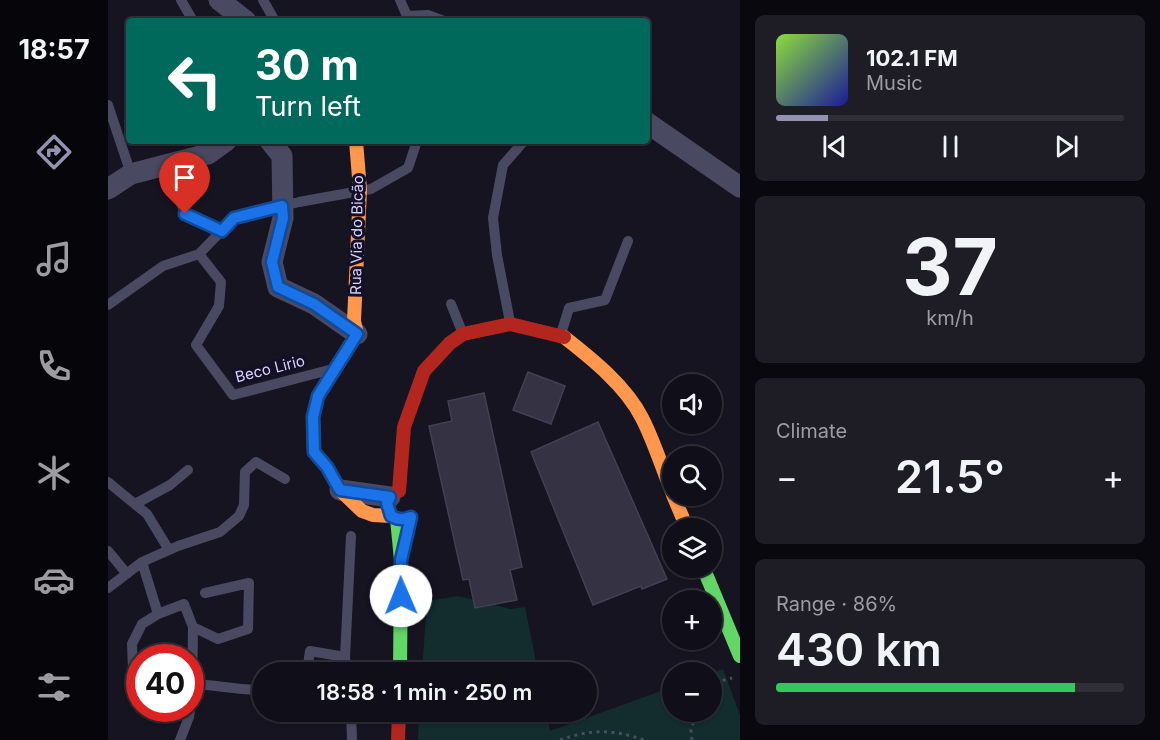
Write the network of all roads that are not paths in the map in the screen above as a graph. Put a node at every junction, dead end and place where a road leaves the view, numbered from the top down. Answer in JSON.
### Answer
{"nodes":[{"id":1,"x":181,"y":0,"type":"edge"},
{"id":2,"x":219,"y":0,"type":"edge"},
{"id":3,"x":263,"y":0,"type":"edge"},
{"id":4,"x":400,"y":0,"type":"edge"},
{"id":5,"x":190,"y":18,"type":"edge"},
{"id":6,"x":242,"y":18,"type":"edge"},
{"id":7,"x":273,"y":18,"type":"edge"},
{"id":8,"x":408,"y":18,"type":"edge"},
{"id":9,"x":436,"y":18,"type":"edge"},
{"id":10,"x":108,"y":105,"type":"edge"},
{"id":11,"x":650,"y":125,"type":"edge"},
{"id":12,"x":222,"y":144,"type":"edge"},
{"id":13,"x":272,"y":144,"type":"edge"},
{"id":14,"x":356,"y":144,"type":"edge"},
{"id":15,"x":416,"y":144,"type":"edge"},
{"id":16,"x":521,"y":144,"type":"edge"},
{"id":17,"x":167,"y":165,"type":"junction"},
{"id":18,"x":131,"y":174,"type":"junction"},
{"id":19,"x":740,"y":187,"type":"edge"},
{"id":20,"x":108,"y":189,"type":"edge"},
{"id":21,"x":360,"y":190,"type":"junction"},
{"id":22,"x":282,"y":206,"type":"junction"},
{"id":23,"x":222,"y":231,"type":"junction"},
{"id":24,"x":628,"y":241,"type":"dead end"},
{"id":25,"x":199,"y":254,"type":"junction"},
{"id":26,"x":451,"y":304,"type":"dead end"},
{"id":27,"x":108,"y":305,"type":"edge"},
{"id":28,"x":510,"y":324,"type":"junction"},
{"id":29,"x":357,"y":334,"type":"junction"},
{"id":30,"x":463,"y":334,"type":"junction"},
{"id":31,"x":561,"y":335,"type":"junction"},
{"id":32,"x":335,"y":368,"type":"junction"},
{"id":33,"x":662,"y":466,"type":"edge"},
{"id":34,"x":188,"y":470,"type":"dead end"},
{"id":35,"x":285,"y":479,"type":"dead end"},
{"id":36,"x":108,"y":482,"type":"edge"},
{"id":37,"x":340,"y":490,"type":"joint"},
{"id":38,"x":135,"y":504,"type":"junction"},
{"id":39,"x":401,"y":504,"type":"junction"},
{"id":40,"x":351,"y":536,"type":"dead end"},
{"id":41,"x":169,"y":550,"type":"junction"},
{"id":42,"x":108,"y":551,"type":"edge"},
{"id":43,"x":142,"y":562,"type":"junction"},
{"id":44,"x":127,"y":574,"type":"junction"},
{"id":45,"x":708,"y":578,"type":"edge"},
{"id":46,"x":108,"y":588,"type":"edge"},
{"id":47,"x":205,"y":593,"type":"dead end"},
{"id":48,"x":158,"y":614,"type":"junction"},
{"id":49,"x":193,"y":627,"type":"junction"},
{"id":50,"x":132,"y":644,"type":"edge"},
{"id":51,"x":193,"y":644,"type":"edge"},
{"id":52,"x":740,"y":656,"type":"edge"},
{"id":53,"x":345,"y":657,"type":"junction"},
{"id":54,"x":308,"y":662,"type":"edge"},
{"id":55,"x":346,"y":662,"type":"edge"},
{"id":56,"x":399,"y":662,"type":"edge"},
{"id":57,"x":204,"y":685,"type":"edge"},
{"id":58,"x":252,"y":690,"type":"edge"},
{"id":59,"x":187,"y":722,"type":"edge"},
{"id":60,"x":351,"y":722,"type":"edge"},
{"id":61,"x":399,"y":722,"type":"edge"},
{"id":62,"x":180,"y":740,"type":"edge"},
{"id":63,"x":352,"y":740,"type":"edge"},
{"id":64,"x":398,"y":740,"type":"edge"}],
"edges":[{"from":1,"to":5,"type":"lane"},
{"from":2,"to":6,"type":"street"},
{"from":3,"to":7,"type":"lane"},
{"from":4,"to":8,"type":"lane"},
{"from":8,"to":9,"type":"lane"},
{"from":10,"to":18,"type":"lane"},
{"from":11,"to":19,"type":"street"},
{"from":12,"to":17,"type":"street"},
{"from":13,"to":22,"type":"street"},
{"from":14,"to":21,"type":"street","name":"Rua Via do Bicão"},
{"from":15,"to":21,"type":"lane"},
{"from":16,"to":28,"type":"lane"},
{"from":17,"to":18,"type":"street"},
{"from":17,"to":23,"type":"lane"},
{"from":18,"to":20,"type":"street"},
{"from":21,"to":22,"type":"lane"},
{"from":21,"to":29,"type":"street","name":"Rua Via do Bicão"},
{"from":22,"to":23,"type":"lane"},
{"from":22,"to":29,"type":"street"},
{"from":23,"to":25,"type":"lane"},
{"from":24,"to":31,"type":"lane"},
{"from":25,"to":27,"type":"lane"},
{"from":25,"to":32,"type":"lane","name":"Beco Lirio"},
{"from":26,"to":30,"type":"lane"},
{"from":28,"to":30,"type":"street"},
{"from":28,"to":31,"type":"street"},
{"from":29,"to":32,"type":"street"},
{"from":30,"to":39,"type":"street"},
{"from":31,"to":33,"type":"street"},
{"from":32,"to":37,"type":"street"},
{"from":34,"to":38,"type":"lane"},
{"from":35,"to":41,"type":"lane"},
{"from":36,"to":38,"type":"lane"},
{"from":37,"to":39,"type":"street"},
{"from":38,"to":41,"type":"lane"},
{"from":39,"to":56,"type":"street"},
{"from":40,"to":53,"type":"lane"},
{"from":41,"to":43,"type":"lane"},
{"from":42,"to":44,"type":"lane"},
{"from":43,"to":44,"type":"lane"},
{"from":43,"to":48,"type":"lane"},
{"from":44,"to":46,"type":"lane"},
{"from":45,"to":52,"type":"street"},
{"from":47,"to":49,"type":"lane"},
{"from":48,"to":49,"type":"lane"},
{"from":48,"to":50,"type":"lane"},
{"from":49,"to":51,"type":"lane"},
{"from":53,"to":54,"type":"lane"},
{"from":53,"to":55,"type":"lane"},
{"from":57,"to":58,"type":"lane"},
{"from":59,"to":62,"type":"lane"},
{"from":60,"to":63,"type":"lane"},
{"from":61,"to":64,"type":"street"}]}
